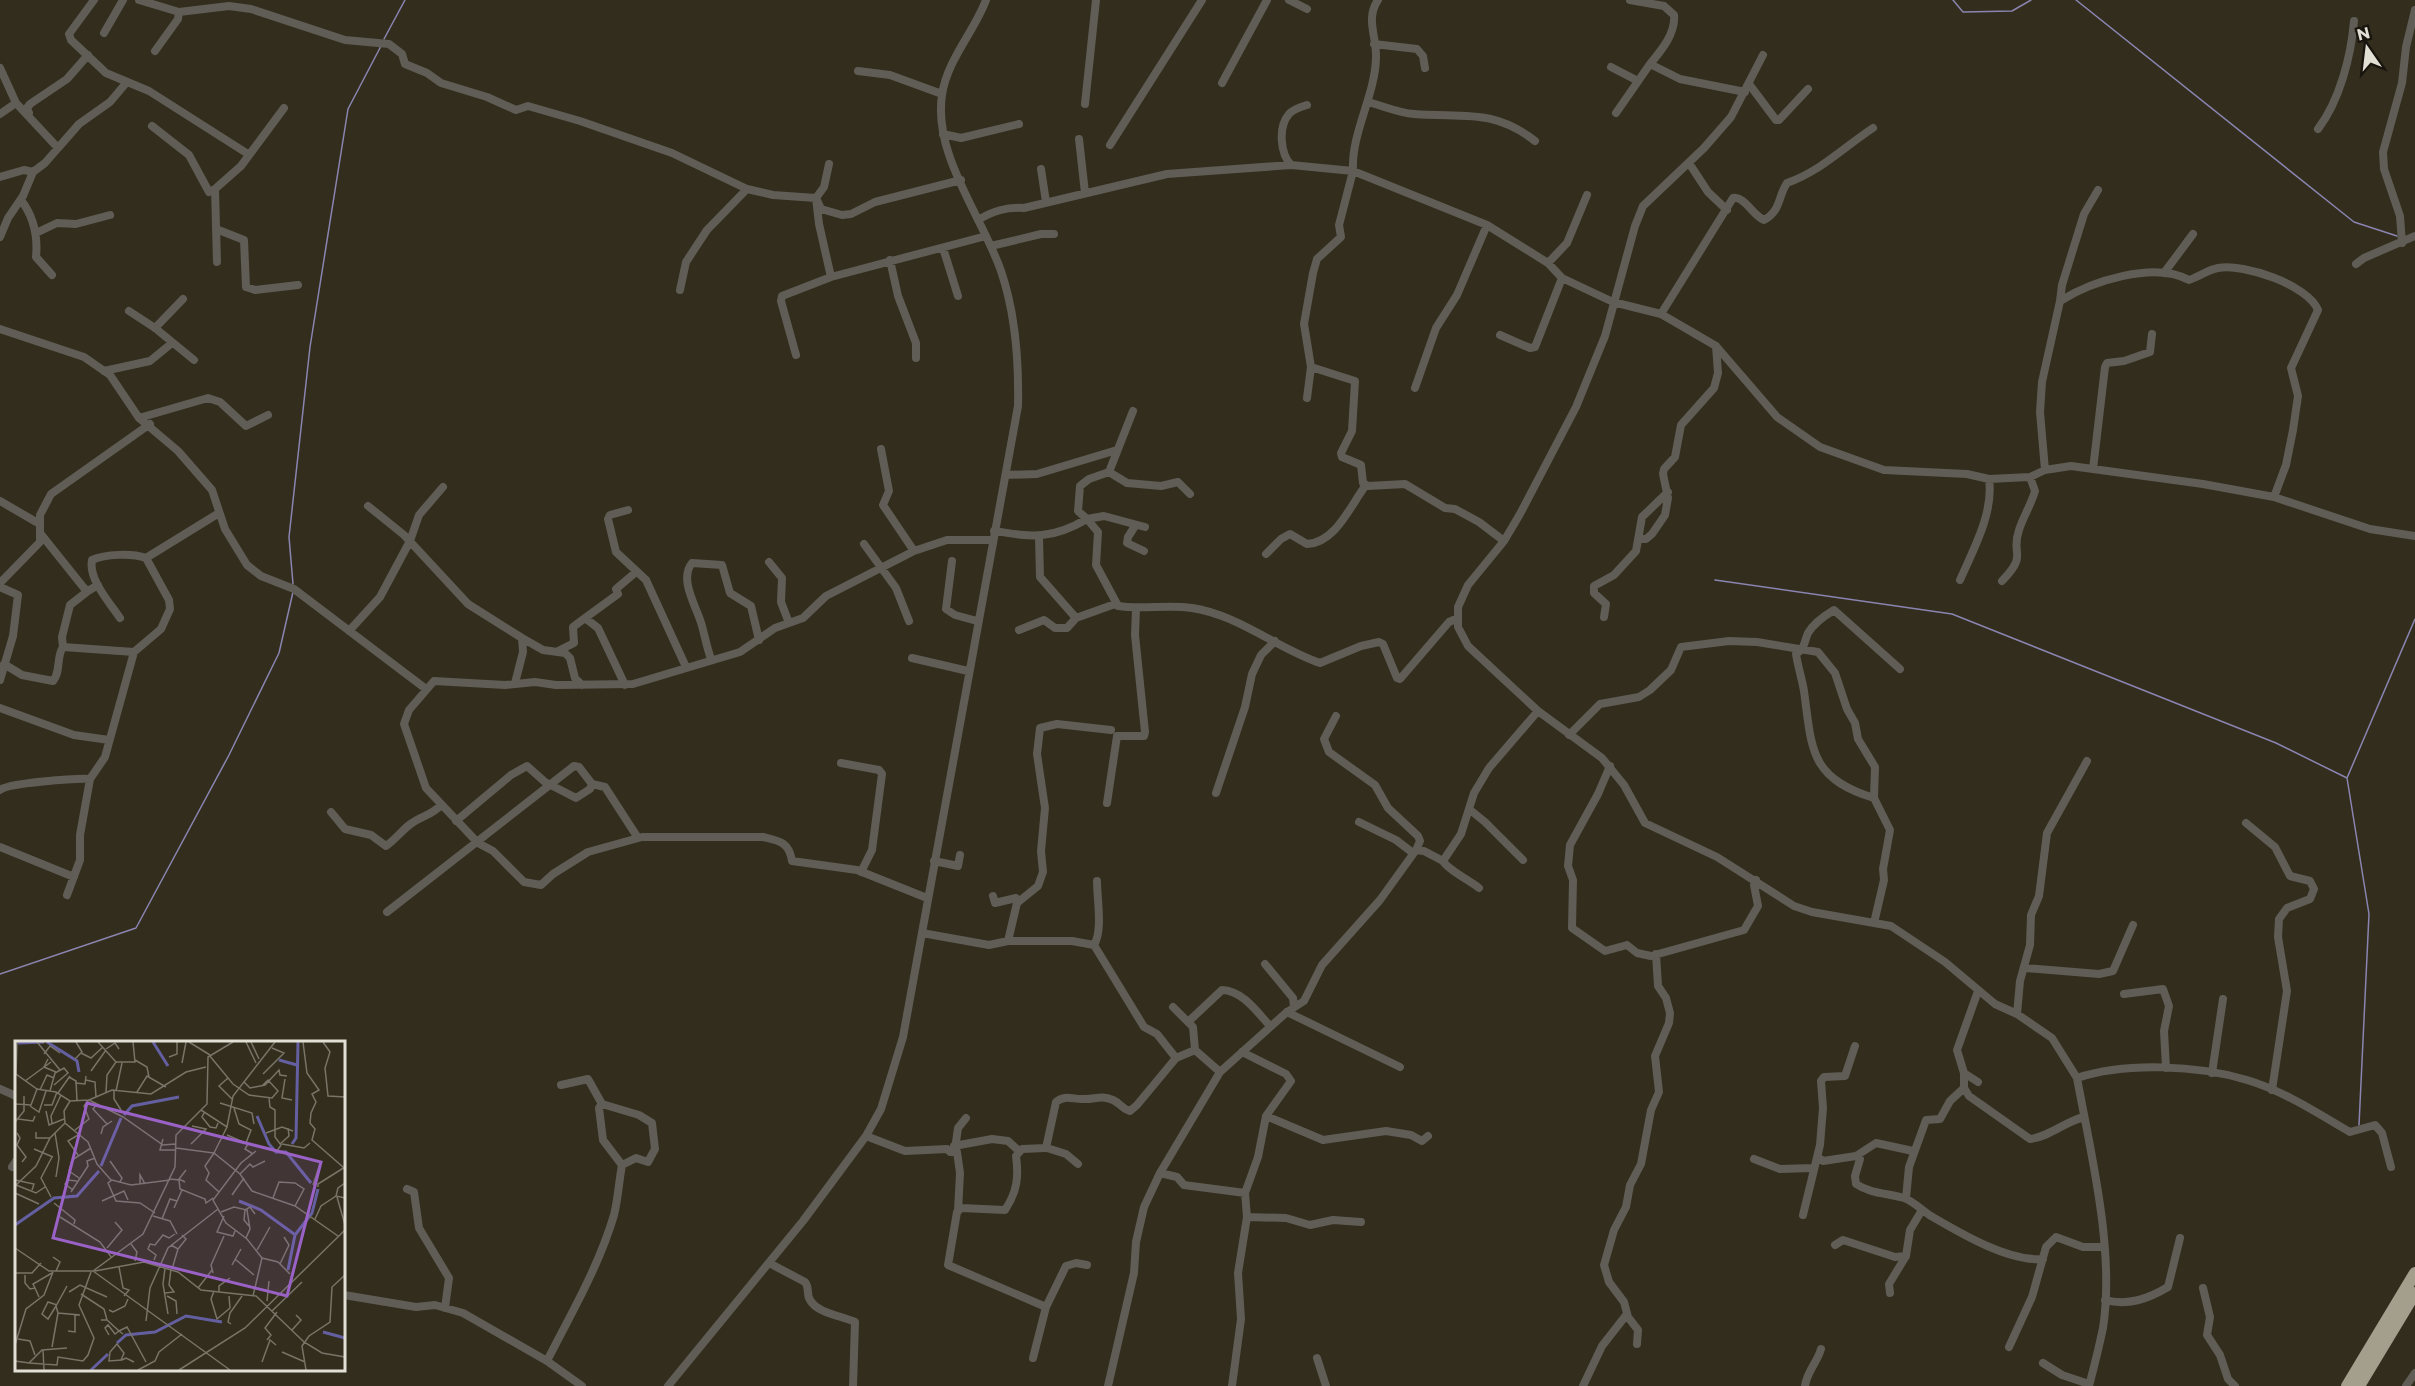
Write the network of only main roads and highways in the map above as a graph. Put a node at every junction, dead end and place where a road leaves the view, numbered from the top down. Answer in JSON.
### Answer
{"nodes":[{"id":1,"x":2415,"y":1273,"type":"edge"},
{"id":2,"x":2415,"y":1293,"type":"edge"},
{"id":3,"x":2347,"y":1386,"type":"edge"},
{"id":4,"x":2359,"y":1386,"type":"edge"}],
"edges":[{"from":1,"to":3,"type":"highway"},
{"from":2,"to":4,"type":"highway"}]}
